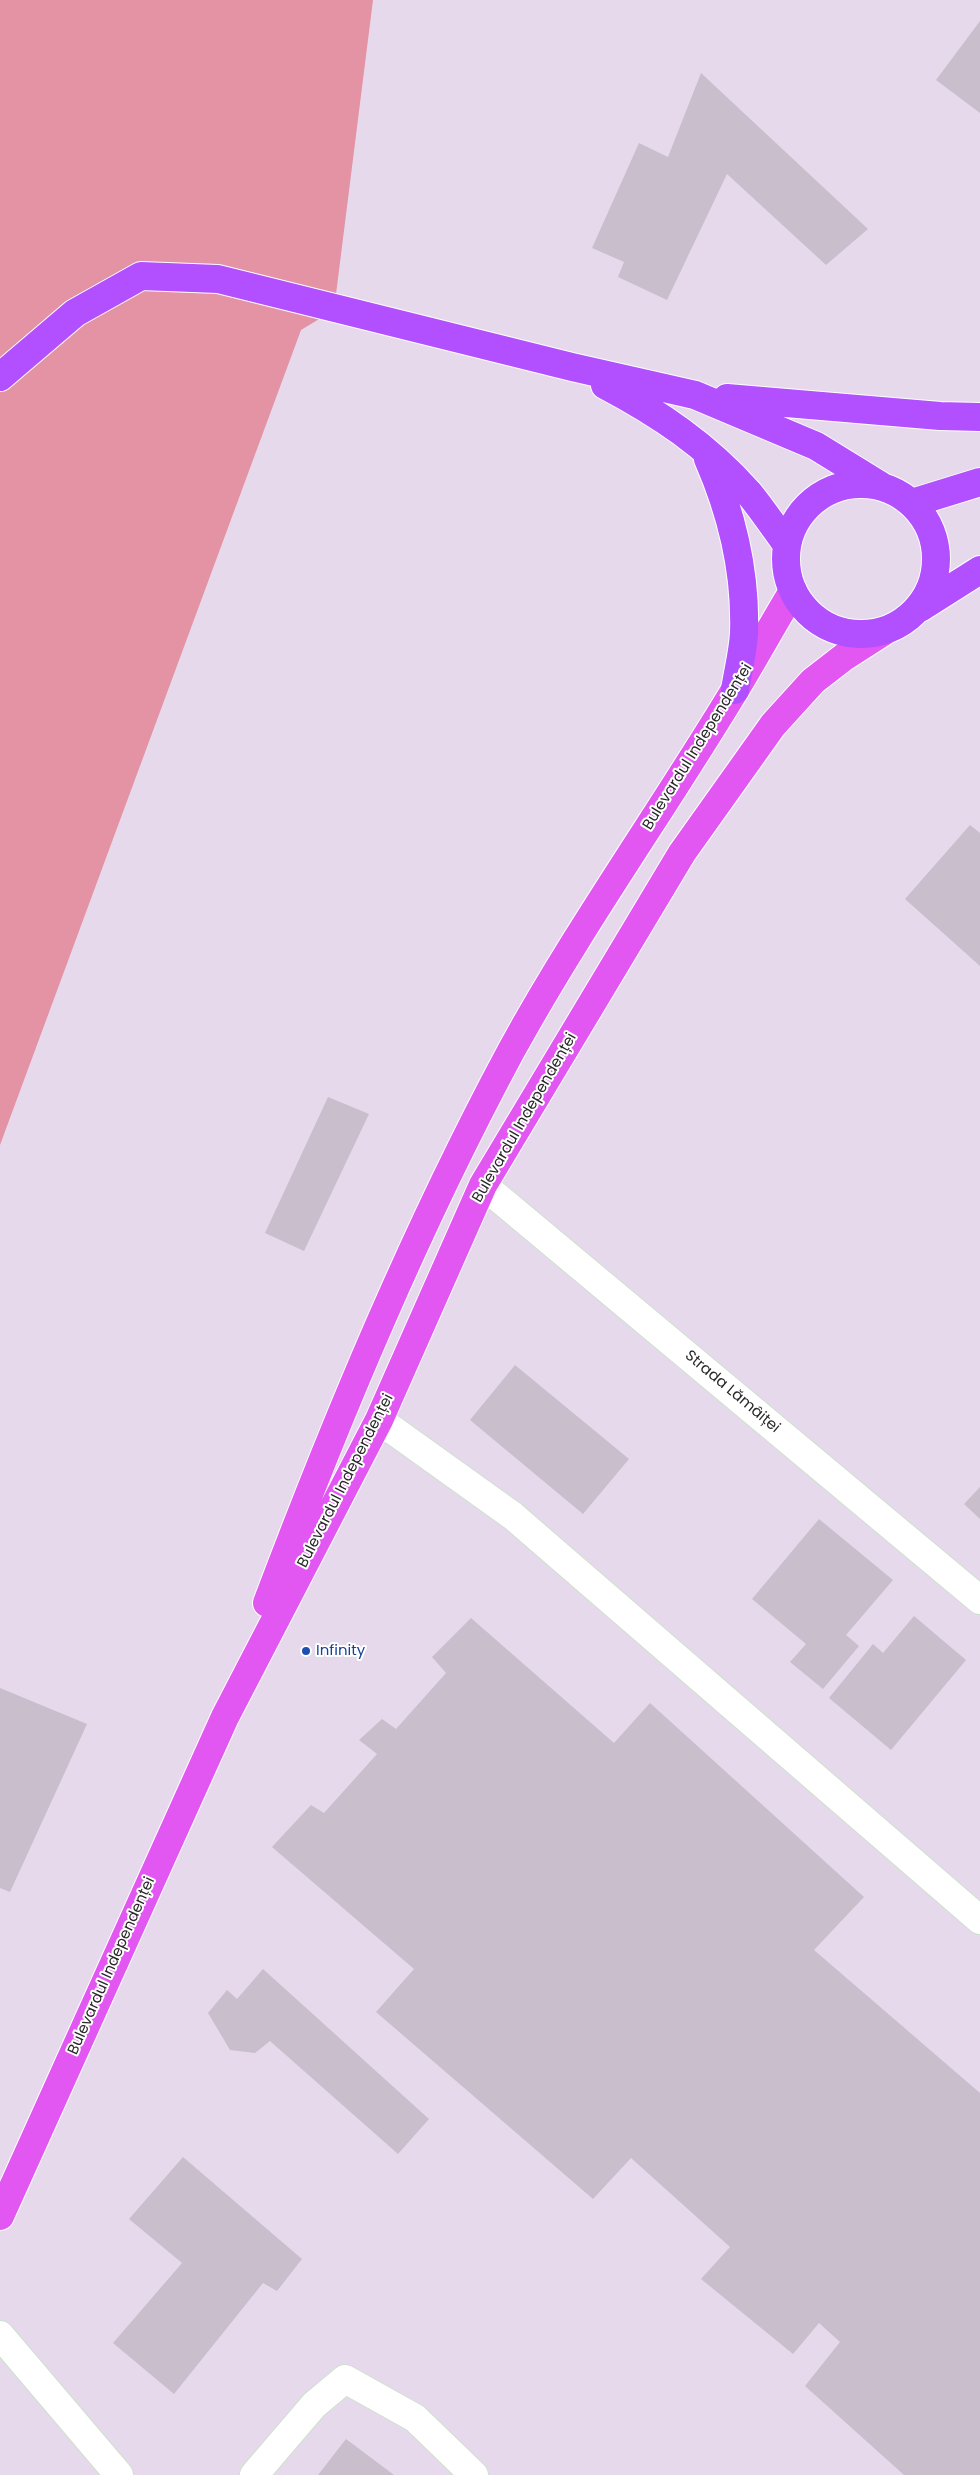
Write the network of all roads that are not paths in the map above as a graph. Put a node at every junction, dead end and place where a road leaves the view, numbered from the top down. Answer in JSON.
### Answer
{"nodes":[{"id":1,"x":572,"y":368,"type":"junction"},
{"id":2,"x":0,"y":377,"type":"edge"},
{"id":3,"x":695,"y":395,"type":"junction"},
{"id":4,"x":980,"y":417,"type":"edge"},
{"id":5,"x":703,"y":449,"type":"junction"},
{"id":6,"x":980,"y":482,"type":"edge"},
{"id":7,"x":881,"y":486,"type":"junction"},
{"id":8,"x":912,"y":503,"type":"junction"},
{"id":9,"x":787,"y":545,"type":"junction"},
{"id":10,"x":980,"y":570,"type":"edge"},
{"id":11,"x":793,"y":590,"type":"junction"},
{"id":12,"x":920,"y":608,"type":"junction"},
{"id":13,"x":883,"y":632,"type":"junction"},
{"id":14,"x":735,"y":690,"type":"junction"},
{"id":15,"x":483,"y":1185,"type":"junction"},
{"id":16,"x":379,"y":1420,"type":"junction"},
{"id":17,"x":980,"y":1600,"type":"edge"},
{"id":18,"x":224,"y":1717,"type":"junction"},
{"id":19,"x":980,"y":1920,"type":"edge"},
{"id":20,"x":0,"y":2216,"type":"edge"},
{"id":21,"x":0,"y":2335,"type":"edge"},
{"id":22,"x":119,"y":2475,"type":"edge"},
{"id":23,"x":254,"y":2475,"type":"edge"},
{"id":24,"x":474,"y":2475,"type":"edge"}],
"edges":[{"from":1,"to":2,"type":"highway"},
{"from":1,"to":3,"type":"highway"},
{"from":1,"to":5,"type":"highway"},
{"from":3,"to":4,"type":"highway"},
{"from":3,"to":7,"type":"highway"},
{"from":5,"to":9,"type":"highway"},
{"from":5,"to":14,"type":"highway"},
{"from":6,"to":8,"type":"highway"},
{"from":7,"to":8,"type":"highway"},
{"from":7,"to":9,"type":"highway"},
{"from":8,"to":12,"type":"highway"},
{"from":9,"to":11,"type":"highway"},
{"from":10,"to":12,"type":"highway"},
{"from":11,"to":13,"type":"highway"},
{"from":11,"to":14,"type":"main road","name":"Bulevardul Independenței"},
{"from":12,"to":13,"type":"highway"},
{"from":13,"to":15,"type":"main road","name":"Bulevardul Independenței"},
{"from":14,"to":18,"type":"main road","name":"Bulevardul Independenței"},
{"from":15,"to":16,"type":"main road","name":"Bulevardul Independenței"},
{"from":15,"to":17,"type":"street","name":"Strada Lămâiței"},
{"from":16,"to":18,"type":"main road","name":"Bulevardul Independenței"},
{"from":16,"to":19,"type":"street"},
{"from":18,"to":20,"type":"main road","name":"Bulevardul Independenței"},
{"from":21,"to":22,"type":"street"},
{"from":23,"to":24,"type":"street"}]}
